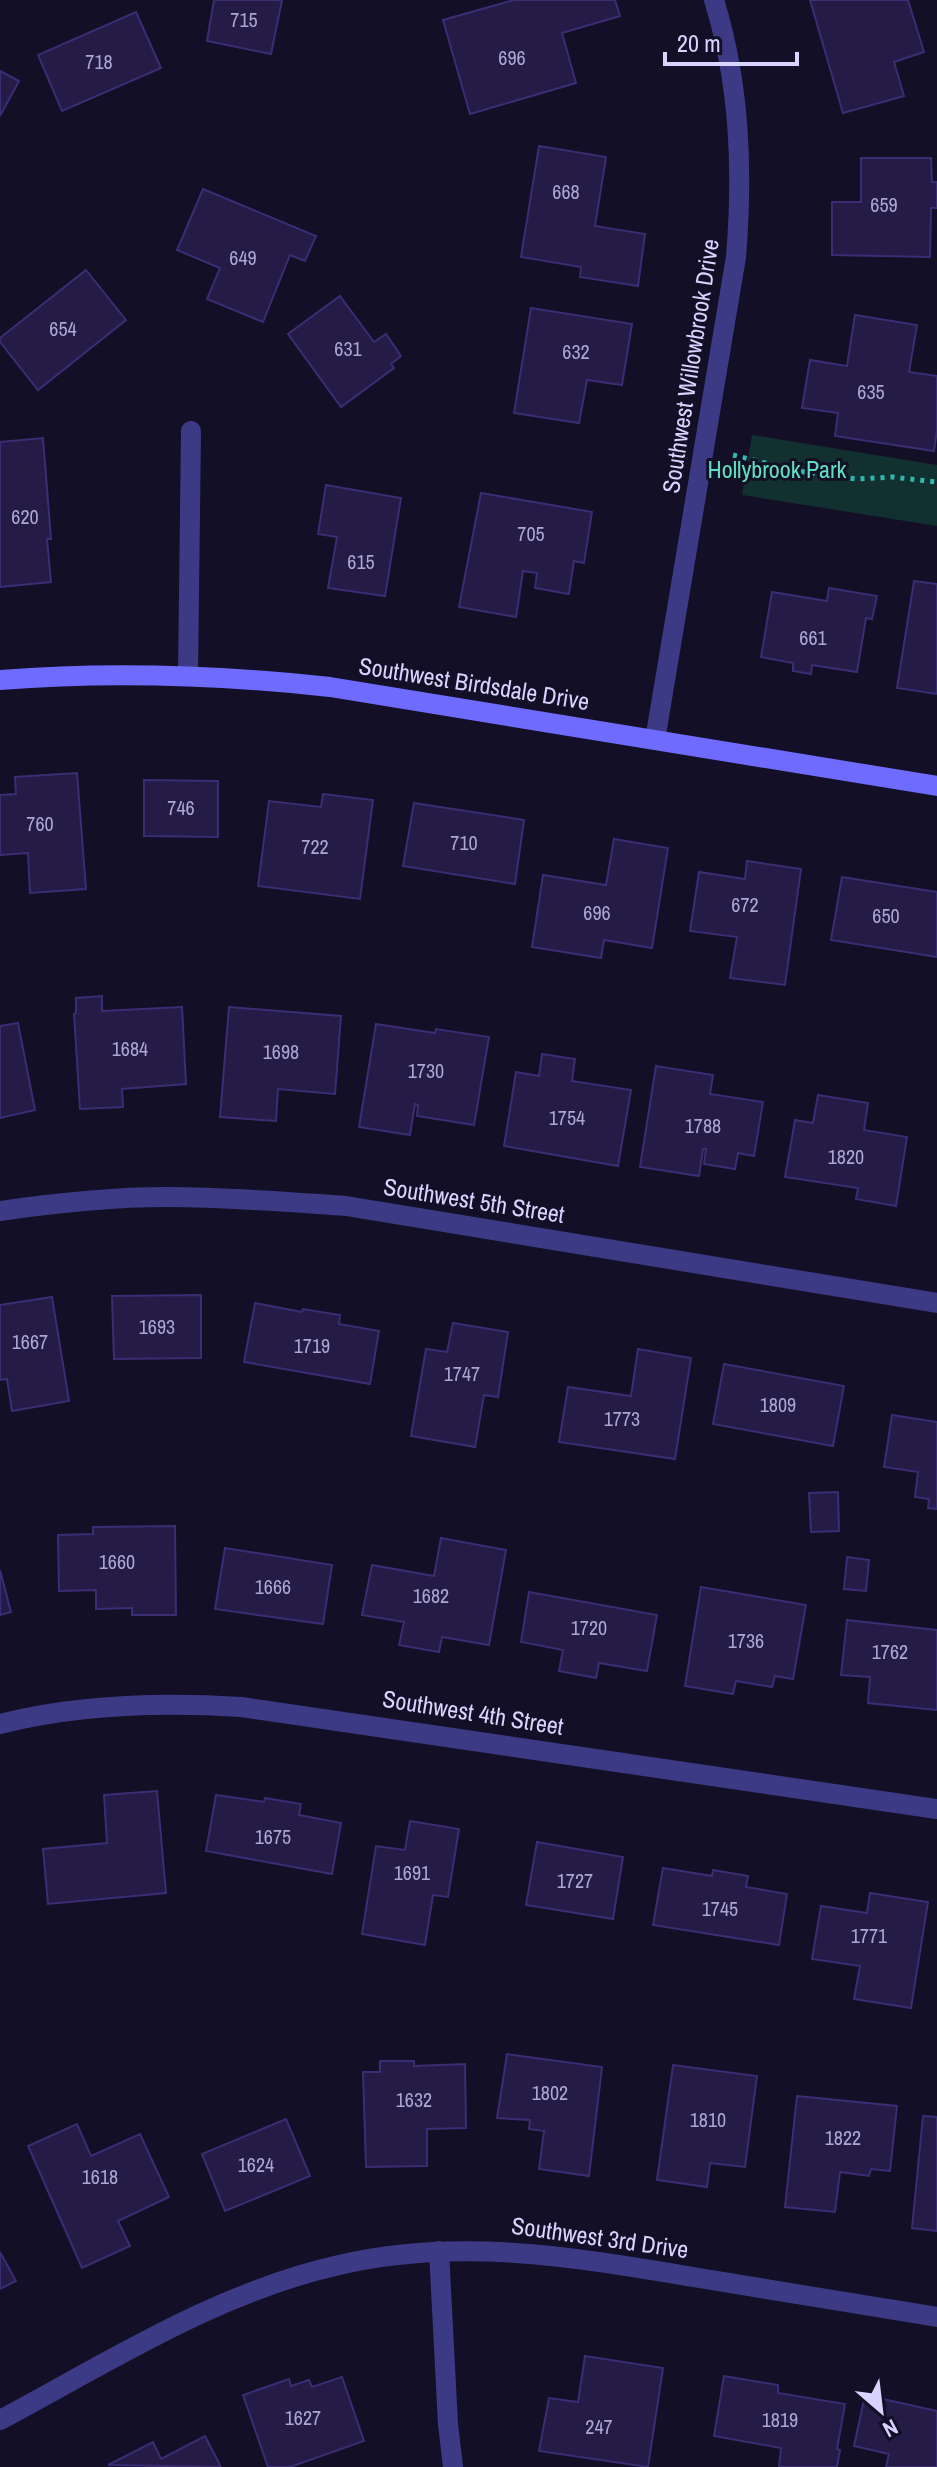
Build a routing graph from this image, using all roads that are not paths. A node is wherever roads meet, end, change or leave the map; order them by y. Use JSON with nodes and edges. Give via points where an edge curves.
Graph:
{"nodes":[{"id":1,"x":714,"y":0,"type":"edge"},
{"id":2,"x":191,"y":431,"type":"dead end"},
{"id":3,"x":188,"y":675,"type":"junction"},
{"id":4,"x":0,"y":680,"type":"edge"},
{"id":5,"x":655,"y":740,"type":"junction"},
{"id":6,"x":937,"y":786,"type":"edge"},
{"id":7,"x":0,"y":1211,"type":"edge"},
{"id":8,"x":937,"y":1303,"type":"edge"},
{"id":9,"x":0,"y":1724,"type":"edge"},
{"id":10,"x":937,"y":1809,"type":"edge"},
{"id":11,"x":439,"y":2251,"type":"junction"},
{"id":12,"x":937,"y":2317,"type":"edge"},
{"id":13,"x":0,"y":2420,"type":"edge"},
{"id":14,"x":453,"y":2467,"type":"edge"}],
"edges":[{"from":1,"to":5,"type":"street","name":"Southwest Willowbrook Drive","via":[[731,70],[741,198],[736,257]]},
{"from":2,"to":3,"type":"street"},
{"from":3,"to":4,"type":"street","name":"Southwest Birdsdale Drive"},
{"from":3,"to":5,"type":"street","name":"Southwest Birdsdale Drive","via":[[330,687]]},
{"from":5,"to":6,"type":"street","name":"Southwest Birdsdale Drive"},
{"from":7,"to":8,"type":"street","name":"Southwest 5th Street","via":[[164,1197],[346,1206]]},
{"from":9,"to":10,"type":"street","name":"Southwest 4th Street","via":[[76,1709],[241,1707]]},
{"from":11,"to":12,"type":"street","name":"Southwest 3rd Drive","via":[[565,2256]]},
{"from":11,"to":13,"type":"street","name":"Southwest 3rd Drive","via":[[341,2264],[248,2294],[170,2329]]},
{"from":11,"to":14,"type":"street"}]}
